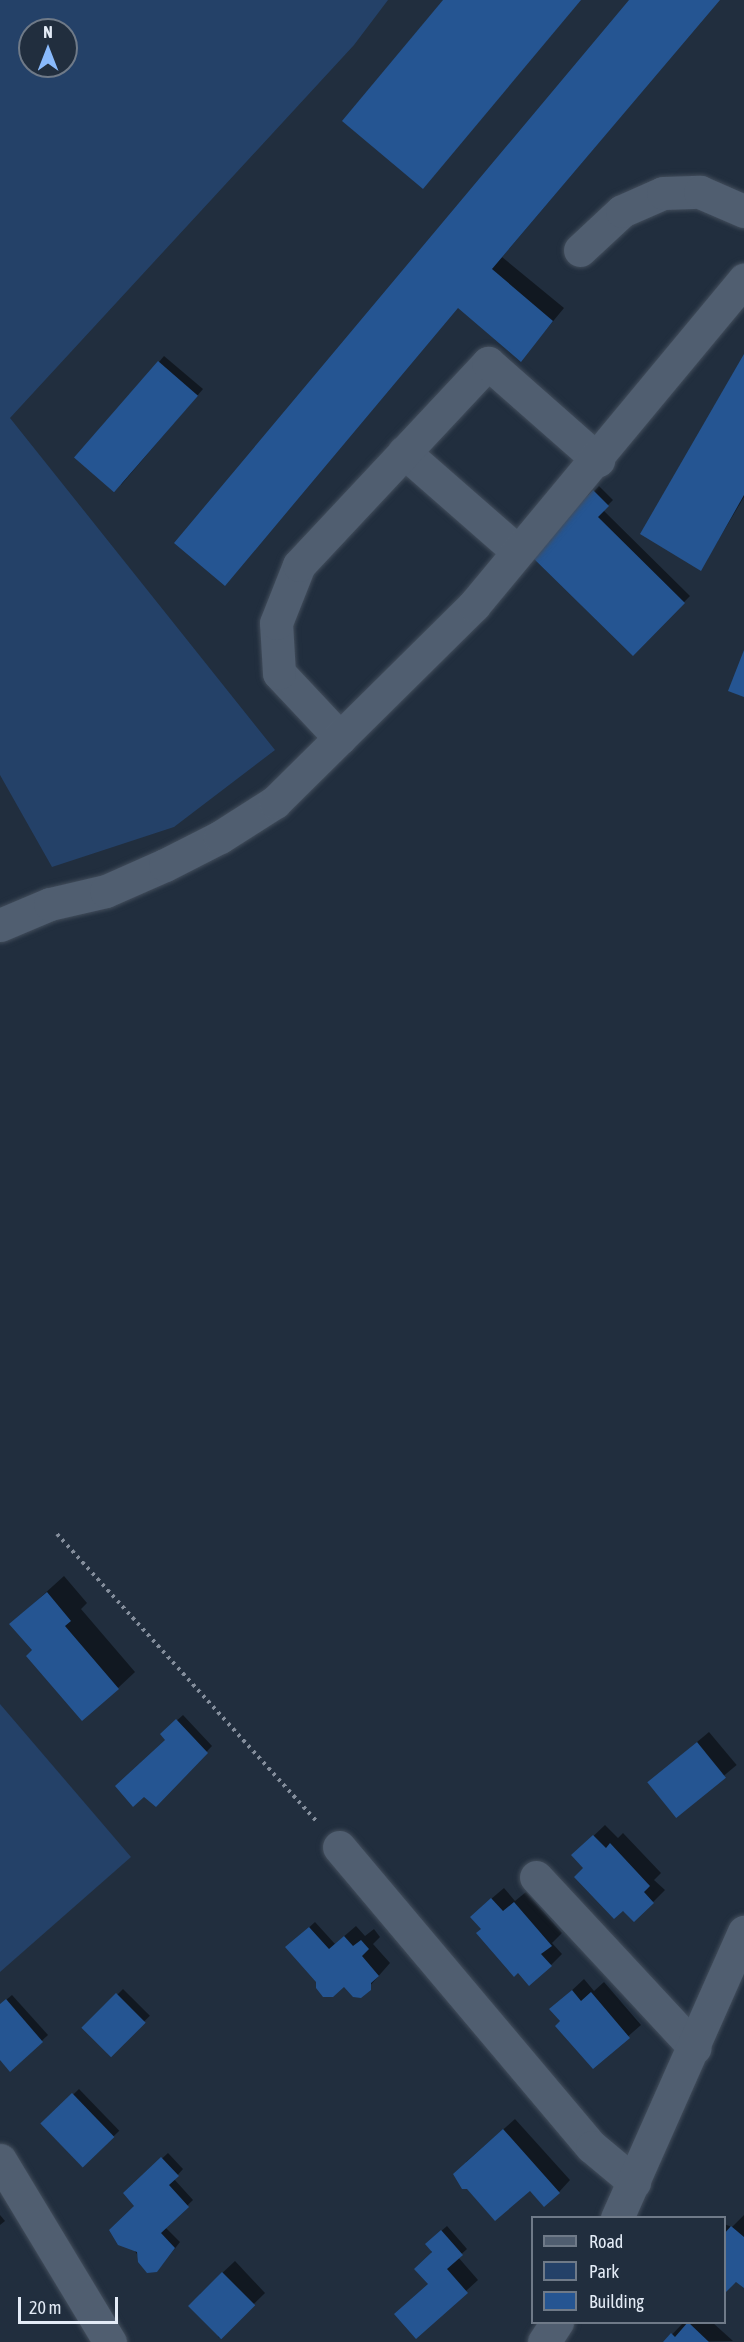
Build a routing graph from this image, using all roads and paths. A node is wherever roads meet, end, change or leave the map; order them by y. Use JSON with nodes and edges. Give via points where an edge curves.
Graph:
{"nodes":[{"id":1,"x":744,"y":211,"type":"edge"},
{"id":2,"x":580,"y":250,"type":"dead end"},
{"id":3,"x":744,"y":280,"type":"edge"},
{"id":4,"x":405,"y":452,"type":"junction"},
{"id":5,"x":598,"y":460,"type":"junction"},
{"id":6,"x":516,"y":550,"type":"junction"},
{"id":7,"x":340,"y":738,"type":"junction"},
{"id":8,"x":0,"y":925,"type":"edge"},
{"id":9,"x":57,"y":1534,"type":"dead end"},
{"id":10,"x":339,"y":1847,"type":"joint"},
{"id":11,"x":536,"y":1877,"type":"dead end"},
{"id":12,"x":744,"y":1932,"type":"edge"},
{"id":13,"x":695,"y":2048,"type":"junction"},
{"id":14,"x":0,"y":2160,"type":"edge"},
{"id":15,"x":633,"y":2181,"type":"junction"},
{"id":16,"x":617,"y":2216,"type":"edge"},
{"id":17,"x":556,"y":2324,"type":"edge"},
{"id":18,"x":110,"y":2342,"type":"edge"},
{"id":19,"x":544,"y":2342,"type":"edge"}],
"edges":[{"from":1,"to":2,"type":"street","via":[[700,192],[663,192],[622,212]]},
{"from":3,"to":5,"type":"street"},
{"from":4,"to":5,"type":"street","via":[[488,363]]},
{"from":4,"to":6,"type":"street"},
{"from":4,"to":7,"type":"street","via":[[299,565],[276,623],[279,673]]},
{"from":5,"to":6,"type":"street"},
{"from":6,"to":7,"type":"street","via":[[474,605]]},
{"from":7,"to":8,"type":"street","via":[[274,802],[220,837],[106,891],[50,904]]},
{"from":9,"to":10,"type":"path"},
{"from":10,"to":15,"type":"street","via":[[592,2147]]},
{"from":11,"to":13,"type":"street"},
{"from":12,"to":13,"type":"street"},
{"from":13,"to":15,"type":"street"},
{"from":14,"to":18,"type":"street"},
{"from":15,"to":16,"type":"street"},
{"from":17,"to":19,"type":"street"}]}
